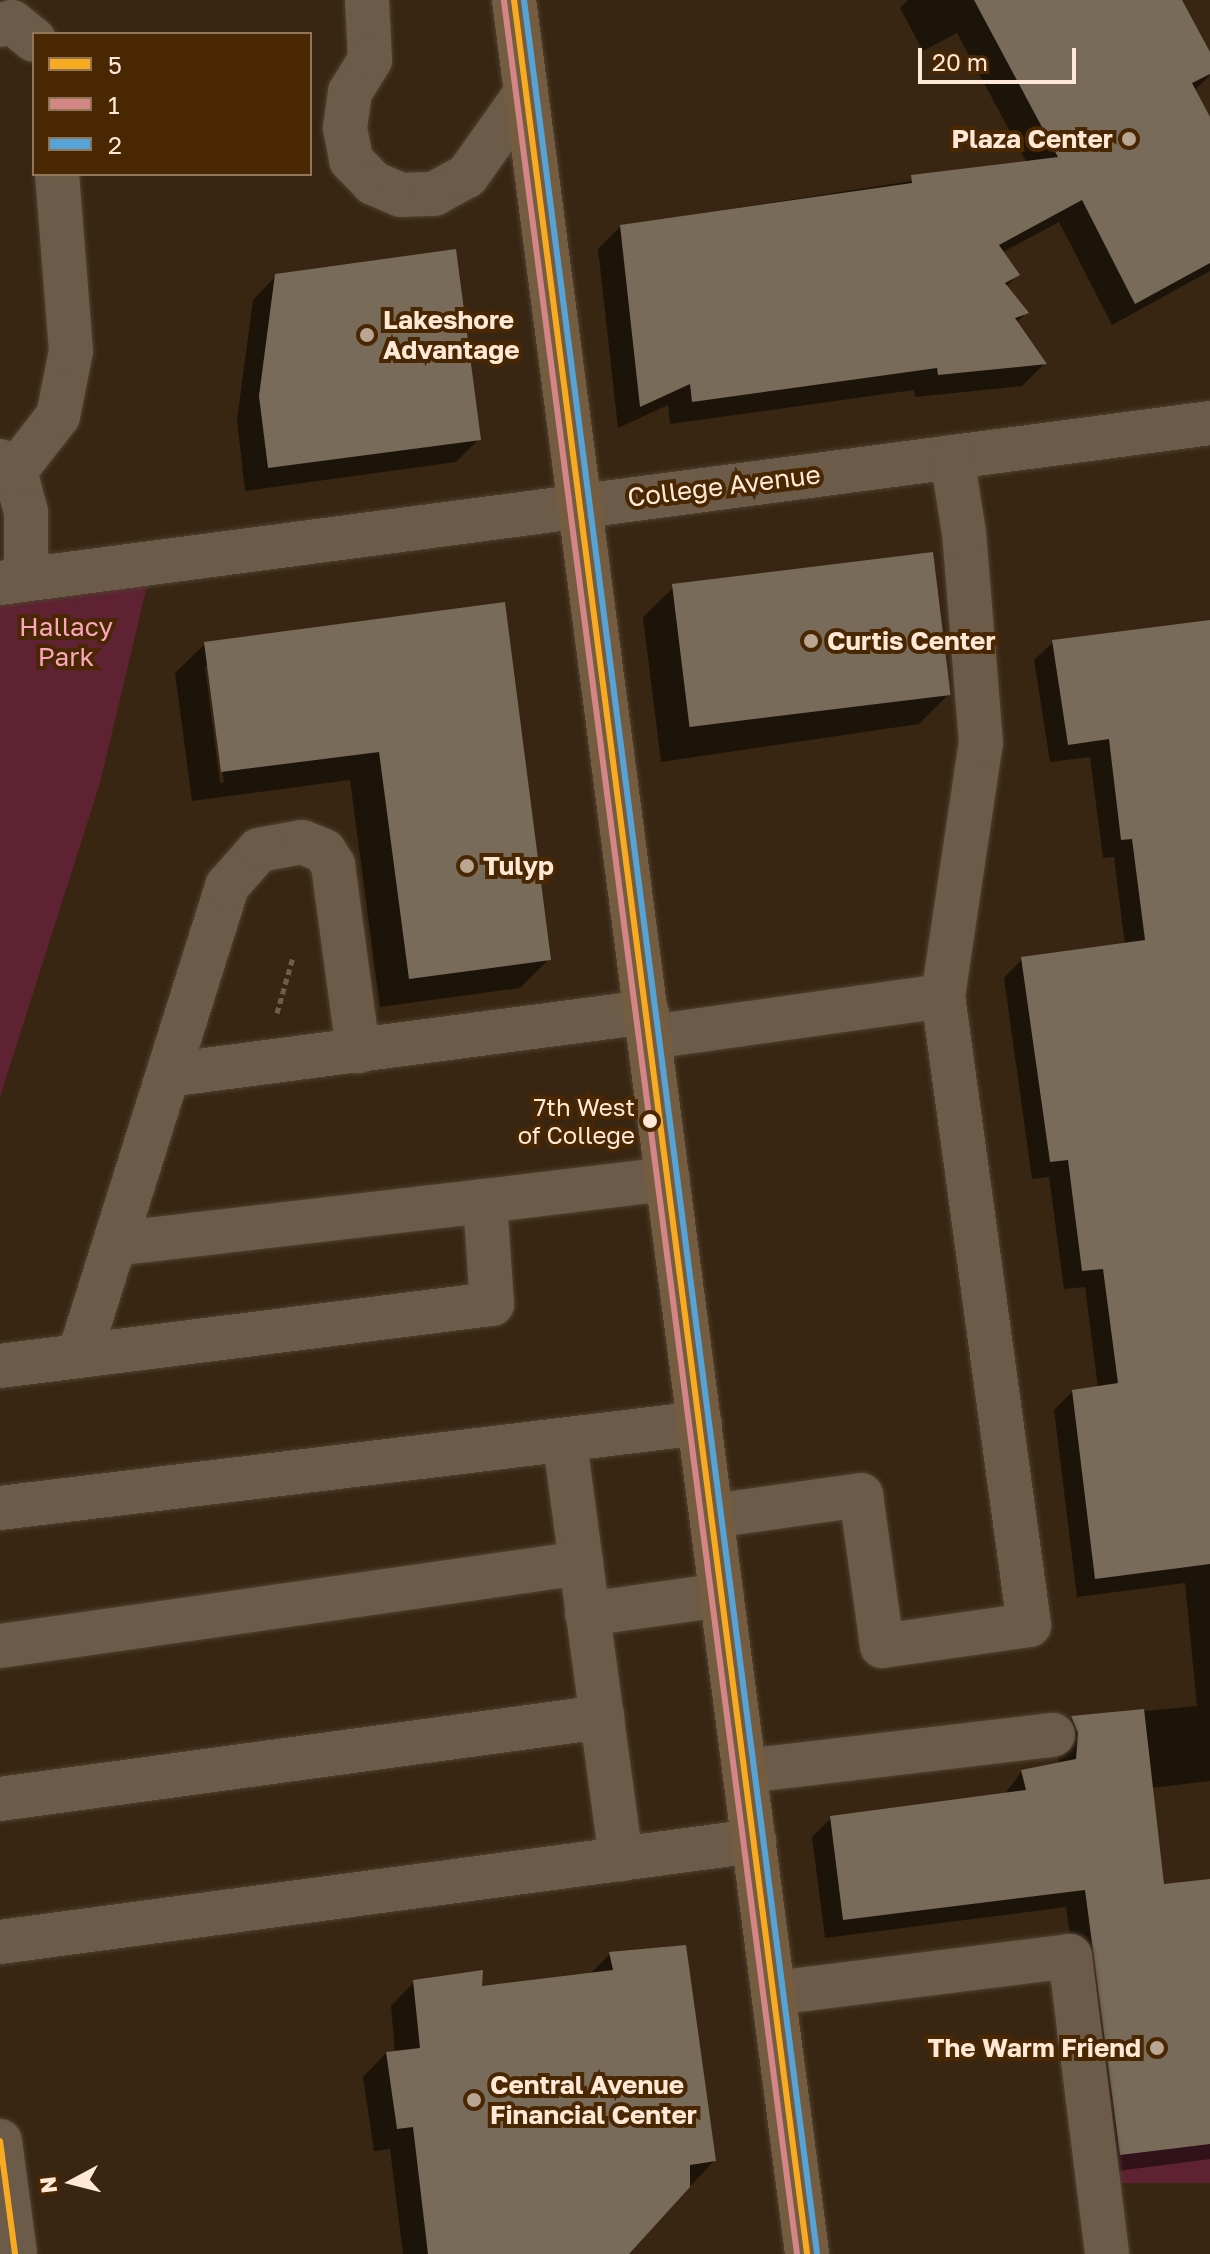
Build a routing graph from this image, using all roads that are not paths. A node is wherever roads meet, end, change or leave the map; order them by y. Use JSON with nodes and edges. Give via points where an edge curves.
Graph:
{"nodes":[{"id":1,"x":367,"y":0,"type":"edge"},
{"id":2,"x":514,"y":0,"type":"edge"},
{"id":3,"x":0,"y":25,"type":"edge"},
{"id":4,"x":32,"y":38,"type":"edge"},
{"id":5,"x":526,"y":93,"type":"junction"},
{"id":6,"x":57,"y":176,"type":"edge"},
{"id":7,"x":1210,"y":423,"type":"edge"},
{"id":8,"x":952,"y":457,"type":"junction"},
{"id":9,"x":7,"y":466,"type":"edge"},
{"id":10,"x":582,"y":505,"type":"junction"},
{"id":11,"x":13,"y":581,"type":"edge"},
{"id":12,"x":943,"y":996,"type":"junction"},
{"id":13,"x":649,"y":1024,"type":"junction"},
{"id":14,"x":358,"y":1051,"type":"junction"},
{"id":15,"x":168,"y":1075,"type":"junction"},
{"id":16,"x":668,"y":1179,"type":"junction"},
{"id":17,"x":485,"y":1201,"type":"junction"},
{"id":18,"x":114,"y":1244,"type":"junction"},
{"id":19,"x":79,"y":1356,"type":"junction"},
{"id":20,"x":0,"y":1366,"type":"edge"},
{"id":21,"x":700,"y":1423,"type":"junction"},
{"id":22,"x":565,"y":1443,"type":"junction"},
{"id":23,"x":0,"y":1508,"type":"edge"},
{"id":24,"x":712,"y":1516,"type":"junction"},
{"id":25,"x":581,"y":1563,"type":"junction"},
{"id":26,"x":722,"y":1595,"type":"junction"},
{"id":27,"x":587,"y":1614,"type":"junction"},
{"id":28,"x":0,"y":1646,"type":"edge"},
{"id":29,"x":602,"y":1717,"type":"junction"},
{"id":30,"x":1053,"y":1735,"type":"dead end"},
{"id":31,"x":745,"y":1771,"type":"junction"},
{"id":32,"x":0,"y":1799,"type":"edge"},
{"id":33,"x":754,"y":1841,"type":"junction"},
{"id":34,"x":621,"y":1859,"type":"junction"},
{"id":35,"x":0,"y":1942,"type":"edge"},
{"id":36,"x":774,"y":1993,"type":"junction"},
{"id":37,"x":0,"y":2141,"type":"edge"},
{"id":38,"x":15,"y":2254,"type":"edge"},
{"id":39,"x":807,"y":2254,"type":"edge"},
{"id":40,"x":1107,"y":2254,"type":"edge"}],
"edges":[{"from":1,"to":5,"type":"street","via":[[370,60],[350,92],[345,128],[351,160],[373,183],[401,195],[434,194],[467,176]]},
{"from":2,"to":5,"type":"main road"},
{"from":3,"to":4,"type":"street","via":[[12,22]]},
{"from":5,"to":10,"type":"main road"},
{"from":6,"to":9,"type":"street","via":[[71,351],[58,416]]},
{"from":7,"to":8,"type":"street","name":"College Avenue"},
{"from":8,"to":10,"type":"street","name":"College Avenue"},
{"from":8,"to":12,"type":"street","via":[[964,533],[981,743]]},
{"from":9,"to":11,"type":"street","via":[[26,512]]},
{"from":10,"to":11,"type":"street","name":"College Avenue"},
{"from":10,"to":13,"type":"main road"},
{"from":12,"to":13,"type":"street"},
{"from":12,"to":24,"type":"street","via":[[1029,1625],[882,1646],[861,1495]]},
{"from":13,"to":14,"type":"street"},
{"from":13,"to":16,"type":"main road"},
{"from":14,"to":15,"type":"street"},
{"from":14,"to":15,"type":"street","via":[[333,865],[324,851],[302,842],[281,842],[259,850],[227,886]]},
{"from":15,"to":18,"type":"street"},
{"from":16,"to":17,"type":"street"},
{"from":16,"to":21,"type":"main road"},
{"from":17,"to":18,"type":"street"},
{"from":17,"to":19,"type":"street","via":[[492,1304]]},
{"from":18,"to":19,"type":"street"},
{"from":19,"to":20,"type":"street"},
{"from":21,"to":22,"type":"street"},
{"from":21,"to":24,"type":"main road"},
{"from":22,"to":23,"type":"street"},
{"from":22,"to":25,"type":"street"},
{"from":24,"to":26,"type":"main road"},
{"from":25,"to":27,"type":"street"},
{"from":25,"to":28,"type":"street"},
{"from":26,"to":27,"type":"street"},
{"from":26,"to":31,"type":"main road"},
{"from":27,"to":29,"type":"street"},
{"from":29,"to":32,"type":"street"},
{"from":29,"to":34,"type":"street"},
{"from":30,"to":31,"type":"street"},
{"from":31,"to":33,"type":"main road"},
{"from":33,"to":34,"type":"street"},
{"from":33,"to":36,"type":"main road"},
{"from":34,"to":35,"type":"street"},
{"from":36,"to":39,"type":"main road"},
{"from":36,"to":40,"type":"street","via":[[1070,1956]]},
{"from":37,"to":38,"type":"street"}]}
